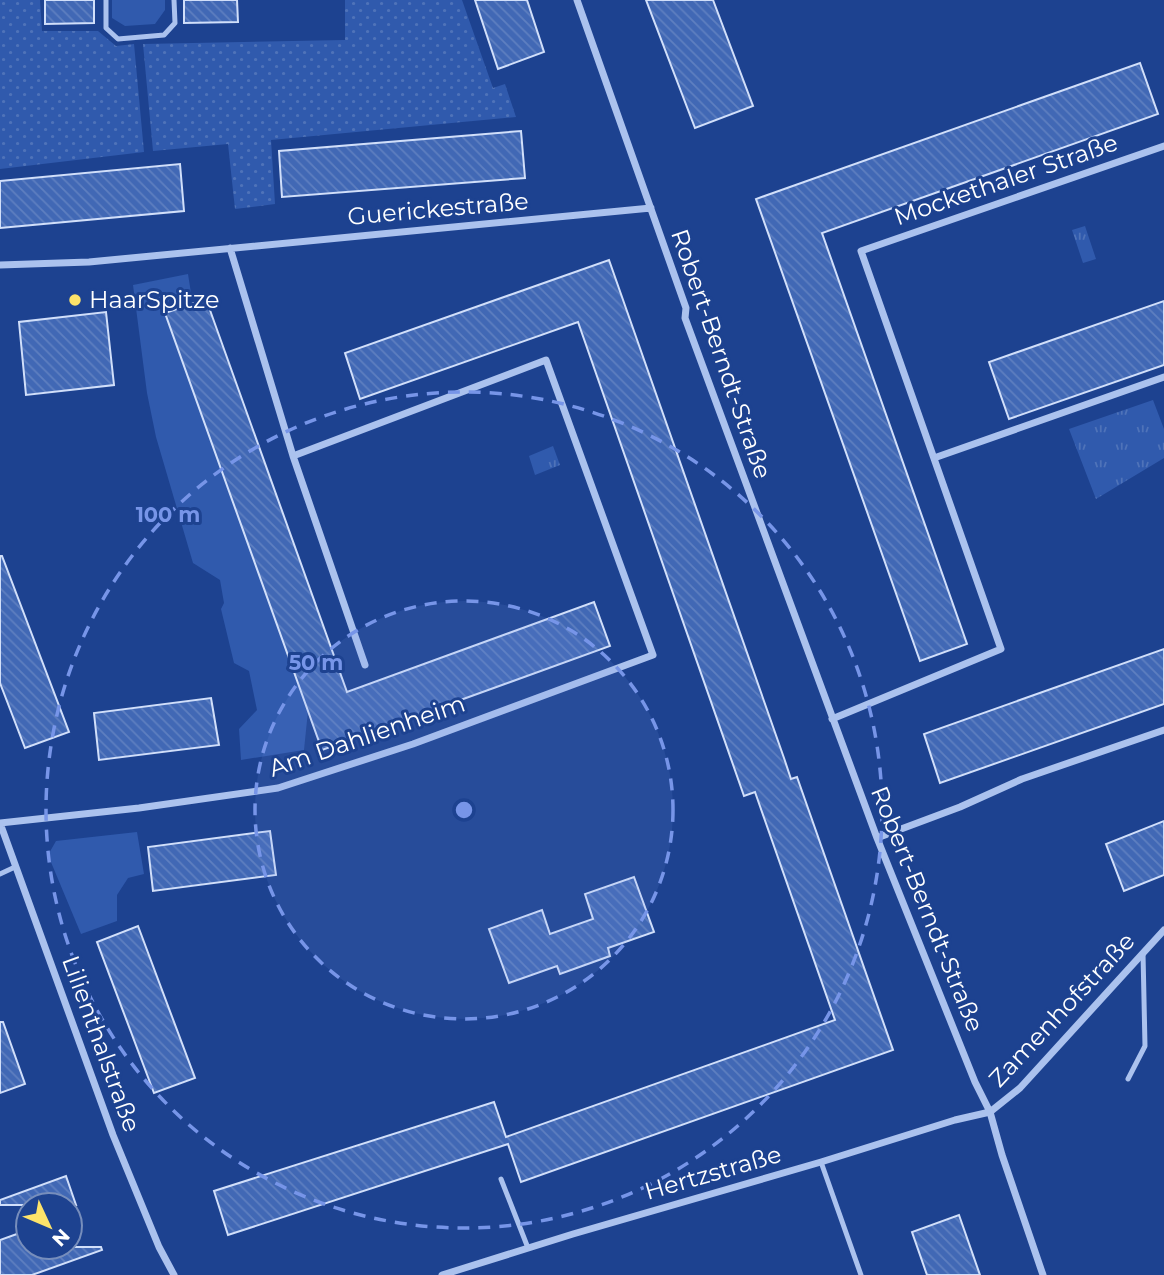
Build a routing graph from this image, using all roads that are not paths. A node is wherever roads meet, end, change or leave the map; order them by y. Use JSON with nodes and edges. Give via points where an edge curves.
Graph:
{"nodes":[{"id":1,"x":106,"y":0,"type":"edge"},
{"id":2,"x":174,"y":0,"type":"edge"},
{"id":3,"x":578,"y":0,"type":"edge"},
{"id":4,"x":1164,"y":146,"type":"edge"},
{"id":5,"x":650,"y":208,"type":"junction"},
{"id":6,"x":230,"y":248,"type":"junction"},
{"id":7,"x":0,"y":265,"type":"edge"},
{"id":8,"x":1164,"y":377,"type":"edge"},
{"id":9,"x":293,"y":456,"type":"junction"},
{"id":10,"x":934,"y":457,"type":"junction"},
{"id":11,"x":365,"y":666,"type":"dead end"},
{"id":12,"x":832,"y":719,"type":"junction"},
{"id":13,"x":1164,"y":730,"type":"edge"},
{"id":14,"x":0,"y":823,"type":"edge"},
{"id":15,"x":877,"y":838,"type":"junction"},
{"id":16,"x":15,"y":867,"type":"junction"},
{"id":17,"x":0,"y":874,"type":"edge"},
{"id":18,"x":1164,"y":930,"type":"edge"},
{"id":19,"x":1143,"y":953,"type":"junction"},
{"id":20,"x":1128,"y":1079,"type":"dead end"},
{"id":21,"x":990,"y":1112,"type":"junction"},
{"id":22,"x":821,"y":1162,"type":"junction"},
{"id":23,"x":501,"y":1179,"type":"dead end"},
{"id":24,"x":528,"y":1248,"type":"junction"},
{"id":25,"x":174,"y":1275,"type":"edge"},
{"id":26,"x":446,"y":1275,"type":"edge"},
{"id":27,"x":861,"y":1275,"type":"edge"},
{"id":28,"x":1043,"y":1275,"type":"edge"}],
"edges":[{"from":1,"to":2,"type":"lane","via":[[106,29],[118,39],[164,35],[175,23]]},
{"from":3,"to":5,"type":"street","name":"Robert-Berndt-Straße"},
{"from":4,"to":10,"type":"street","name":"Mockethaler Straße","via":[[861,251]]},
{"from":5,"to":6,"type":"street","name":"Guerickestraße"},
{"from":5,"to":12,"type":"street","name":"Robert-Berndt-Straße","via":[[686,308],[685,318]]},
{"from":6,"to":7,"type":"street","name":"Guerickestraße","via":[[89,262]]},
{"from":6,"to":9,"type":"street"},
{"from":8,"to":10,"type":"street"},
{"from":9,"to":11,"type":"street"},
{"from":9,"to":14,"type":"street","name":"Am Dahlienheim","via":[[546,360],[653,655],[278,789]]},
{"from":10,"to":12,"type":"street","via":[[1001,649]]},
{"from":12,"to":15,"type":"street","name":"Robert-Berndt-Straße"},
{"from":13,"to":15,"type":"street","via":[[1022,779]]},
{"from":14,"to":16,"type":"street","name":"Lilienthalstraße"},
{"from":15,"to":21,"type":"street","name":"Robert-Berndt-Straße"},
{"from":16,"to":17,"type":"lane"},
{"from":16,"to":25,"type":"street","name":"Lilienthalstraße","via":[[113,1135]]},
{"from":18,"to":19,"type":"street","name":"Zamenhofstraße"},
{"from":19,"to":20,"type":"lane","via":[[1145,1046]]},
{"from":19,"to":21,"type":"street","name":"Zamenhofstraße","via":[[1020,1088]]},
{"from":21,"to":22,"type":"street","name":"Hertzstraße"},
{"from":21,"to":28,"type":"street","name":"Zamenhofstraße"},
{"from":22,"to":24,"type":"street","name":"Hertzstraße"},
{"from":22,"to":27,"type":"lane"},
{"from":23,"to":24,"type":"lane"},
{"from":24,"to":26,"type":"street","name":"Hertzstraße"}]}
